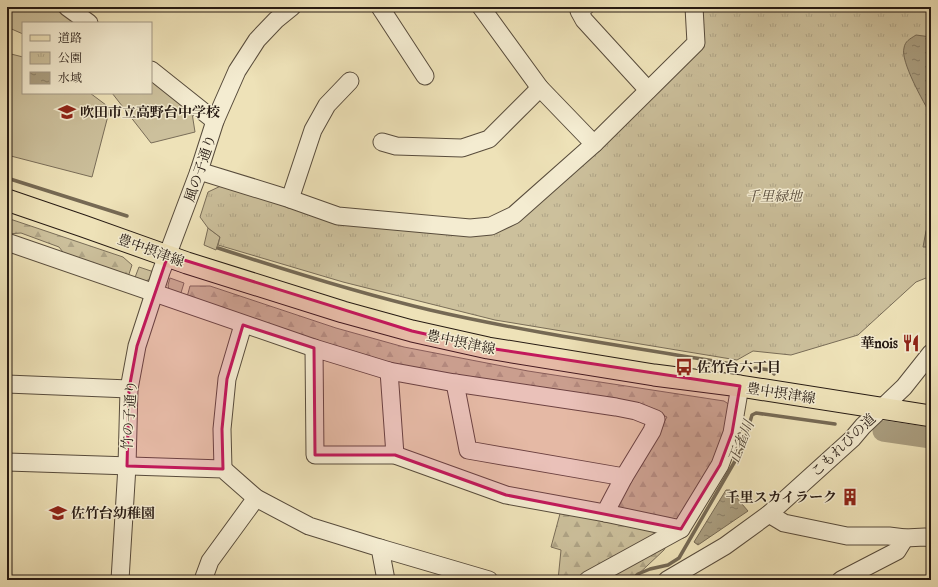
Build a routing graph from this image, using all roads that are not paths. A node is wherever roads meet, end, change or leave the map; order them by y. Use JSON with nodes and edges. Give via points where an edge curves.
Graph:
{"nodes":[{"id":1,"x":67,"y":7,"type":"edge"},
{"id":2,"x":292,"y":7,"type":"edge"},
{"id":3,"x":380,"y":7,"type":"edge"},
{"id":4,"x":481,"y":7,"type":"edge"},
{"id":5,"x":585,"y":7,"type":"edge"},
{"id":6,"x":694,"y":7,"type":"edge"},
{"id":7,"x":88,"y":22,"type":"edge"},
{"id":8,"x":152,"y":71,"type":"edge"},
{"id":9,"x":425,"y":76,"type":"dead end"},
{"id":10,"x":350,"y":81,"type":"dead end"},
{"id":11,"x":540,"y":88,"type":"junction"},
{"id":12,"x":648,"y":90,"type":"junction"},
{"id":13,"x":216,"y":121,"type":"junction"},
{"id":14,"x":382,"y":142,"type":"dead end"},
{"id":15,"x":594,"y":144,"type":"junction"},
{"id":16,"x":199,"y":171,"type":"junction"},
{"id":17,"x":290,"y":199,"type":"junction"},
{"id":18,"x":7,"y":200,"type":"edge"},
{"id":19,"x":7,"y":242,"type":"edge"},
{"id":20,"x":168,"y":255,"type":"junction"},
{"id":21,"x":154,"y":293,"type":"junction"},
{"id":22,"x":243,"y":325,"type":"junction"},
{"id":23,"x":314,"y":348,"type":"junction"},
{"id":24,"x":931,"y":353,"type":"edge"},
{"id":25,"x":389,"y":372,"type":"junction"},
{"id":26,"x":455,"y":383,"type":"junction"},
{"id":27,"x":7,"y":384,"type":"edge"},
{"id":28,"x":740,"y":386,"type":"junction"},
{"id":29,"x":129,"y":389,"type":"junction"},
{"id":30,"x":881,"y":409,"type":"junction"},
{"id":31,"x":931,"y":416,"type":"edge"},
{"id":32,"x":395,"y":455,"type":"junction"},
{"id":33,"x":7,"y":462,"type":"edge"},
{"id":34,"x":127,"y":466,"type":"junction"},
{"id":35,"x":223,"y":469,"type":"junction"},
{"id":36,"x":624,"y":477,"type":"junction"},
{"id":37,"x":256,"y":498,"type":"junction"},
{"id":38,"x":605,"y":513,"type":"junction"},
{"id":39,"x":769,"y":514,"type":"junction"},
{"id":40,"x":680,"y":529,"type":"junction"},
{"id":41,"x":905,"y":538,"type":"junction"},
{"id":42,"x":931,"y":538,"type":"edge"},
{"id":43,"x":380,"y":548,"type":"junction"},
{"id":44,"x":120,"y":580,"type":"edge"},
{"id":45,"x":203,"y":580,"type":"edge"},
{"id":46,"x":386,"y":580,"type":"edge"},
{"id":47,"x":488,"y":580,"type":"edge"},
{"id":48,"x":588,"y":580,"type":"edge"},
{"id":49,"x":667,"y":580,"type":"edge"},
{"id":50,"x":841,"y":580,"type":"edge"}],
"edges":[{"from":1,"to":7,"type":"street"},
{"from":2,"to":13,"type":"street","name":"風の子通り","via":[[257,40],[236,71]]},
{"from":3,"to":9,"type":"street"},
{"from":4,"to":11,"type":"street"},
{"from":5,"to":12,"type":"street","via":[[579,11],[584,20]]},
{"from":6,"to":12,"type":"street","via":[[696,43]]},
{"from":8,"to":13,"type":"street"},
{"from":10,"to":17,"type":"street","via":[[327,105],[313,130]]},
{"from":11,"to":14,"type":"street","via":[[489,139],[462,148],[396,146]]},
{"from":11,"to":15,"type":"street"},
{"from":12,"to":15,"type":"street"},
{"from":13,"to":16,"type":"street","name":"風の子通り"},
{"from":15,"to":17,"type":"street","via":[[514,215],[491,226],[470,228],[338,216]]},
{"from":16,"to":17,"type":"street"},
{"from":16,"to":20,"type":"street","name":"風の子通り"},
{"from":18,"to":20,"type":"main road","name":"豊中摂津線"},
{"from":19,"to":21,"type":"street"},
{"from":20,"to":21,"type":"street","name":"竹の子通り"},
{"from":20,"to":28,"type":"main road","name":"豊中摂津線","via":[[328,307],[412,331],[488,348]]},
{"from":21,"to":22,"type":"street"},
{"from":21,"to":29,"type":"street","name":"竹の子通り","via":[[138,346]]},
{"from":22,"to":23,"type":"street"},
{"from":22,"to":35,"type":"street","via":[[227,379],[222,429]]},
{"from":23,"to":25,"type":"street"},
{"from":23,"to":32,"type":"street","via":[[315,455]]},
{"from":24,"to":30,"type":"street","name":"こもれびの道","via":[[904,388]]},
{"from":25,"to":26,"type":"street"},
{"from":25,"to":32,"type":"street"},
{"from":26,"to":36,"type":"street","via":[[468,450]]},
{"from":26,"to":36,"type":"street","via":[[616,407],[656,419],[652,431]]},
{"from":27,"to":29,"type":"street"},
{"from":28,"to":30,"type":"main road","name":"豊中摂津線"},
{"from":28,"to":40,"type":"street","via":[[732,433],[720,464]]},
{"from":29,"to":34,"type":"street","name":"竹の子通り"},
{"from":30,"to":31,"type":"main road","name":"豊中摂津線"},
{"from":30,"to":39,"type":"street","name":"こもれびの道","via":[[852,439]]},
{"from":32,"to":38,"type":"street","via":[[506,495]]},
{"from":33,"to":34,"type":"street"},
{"from":34,"to":35,"type":"street"},
{"from":34,"to":44,"type":"street","name":"竹の子通り"},
{"from":35,"to":37,"type":"street"},
{"from":36,"to":38,"type":"street"},
{"from":37,"to":43,"type":"street","via":[[309,526]]},
{"from":37,"to":45,"type":"street","via":[[210,561]]},
{"from":38,"to":40,"type":"street"},
{"from":39,"to":41,"type":"street","via":[[784,523],[847,536]]},
{"from":39,"to":49,"type":"street","name":"こもれびの道","via":[[725,546]]},
{"from":40,"to":48,"type":"street"},
{"from":41,"to":42,"type":"street"},
{"from":41,"to":50,"type":"street","via":[[897,551]]},
{"from":43,"to":46,"type":"street"},
{"from":43,"to":47,"type":"street"}]}
